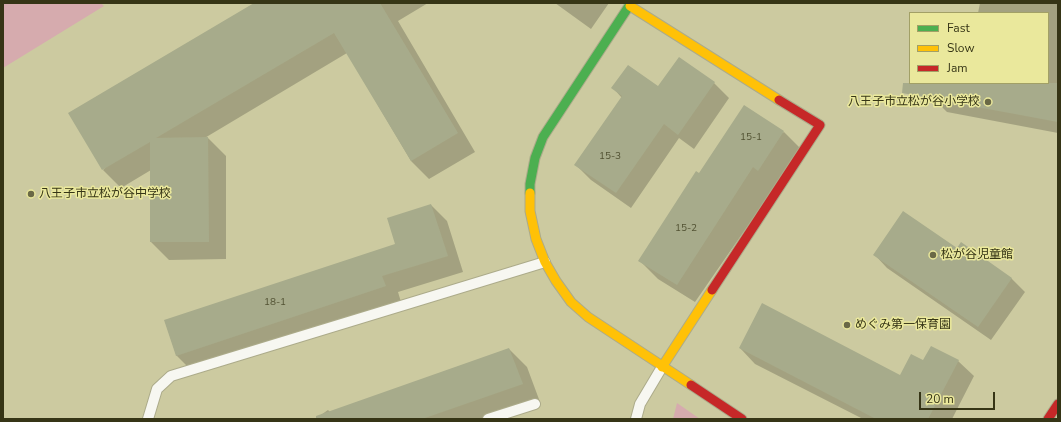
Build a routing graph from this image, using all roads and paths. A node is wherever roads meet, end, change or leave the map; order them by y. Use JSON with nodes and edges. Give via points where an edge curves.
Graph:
{"nodes":[{"id":1,"x":630,"y":4,"type":"edge"},
{"id":2,"x":545,"y":262,"type":"junction"},
{"id":3,"x":662,"y":367,"type":"junction"},
{"id":4,"x":535,"y":404,"type":"dead end"},
{"id":5,"x":1058,"y":404,"type":"edge"},
{"id":6,"x":148,"y":419,"type":"edge"},
{"id":7,"x":488,"y":419,"type":"edge"},
{"id":8,"x":636,"y":419,"type":"edge"},
{"id":9,"x":742,"y":419,"type":"edge"},
{"id":10,"x":1048,"y":419,"type":"edge"}],
"edges":[{"from":1,"to":2,"type":"street","via":[[554,119],[535,158],[530,184],[530,211],[536,239]]},
{"from":1,"to":3,"type":"street","via":[[820,125]]},
{"from":2,"to":3,"type":"street","via":[[571,302],[588,317]]},
{"from":2,"to":6,"type":"lane","via":[[171,376],[157,389]]},
{"from":3,"to":8,"type":"lane","via":[[640,404]]},
{"from":3,"to":9,"type":"street"},
{"from":4,"to":7,"type":"lane"},
{"from":5,"to":10,"type":"street"}]}
